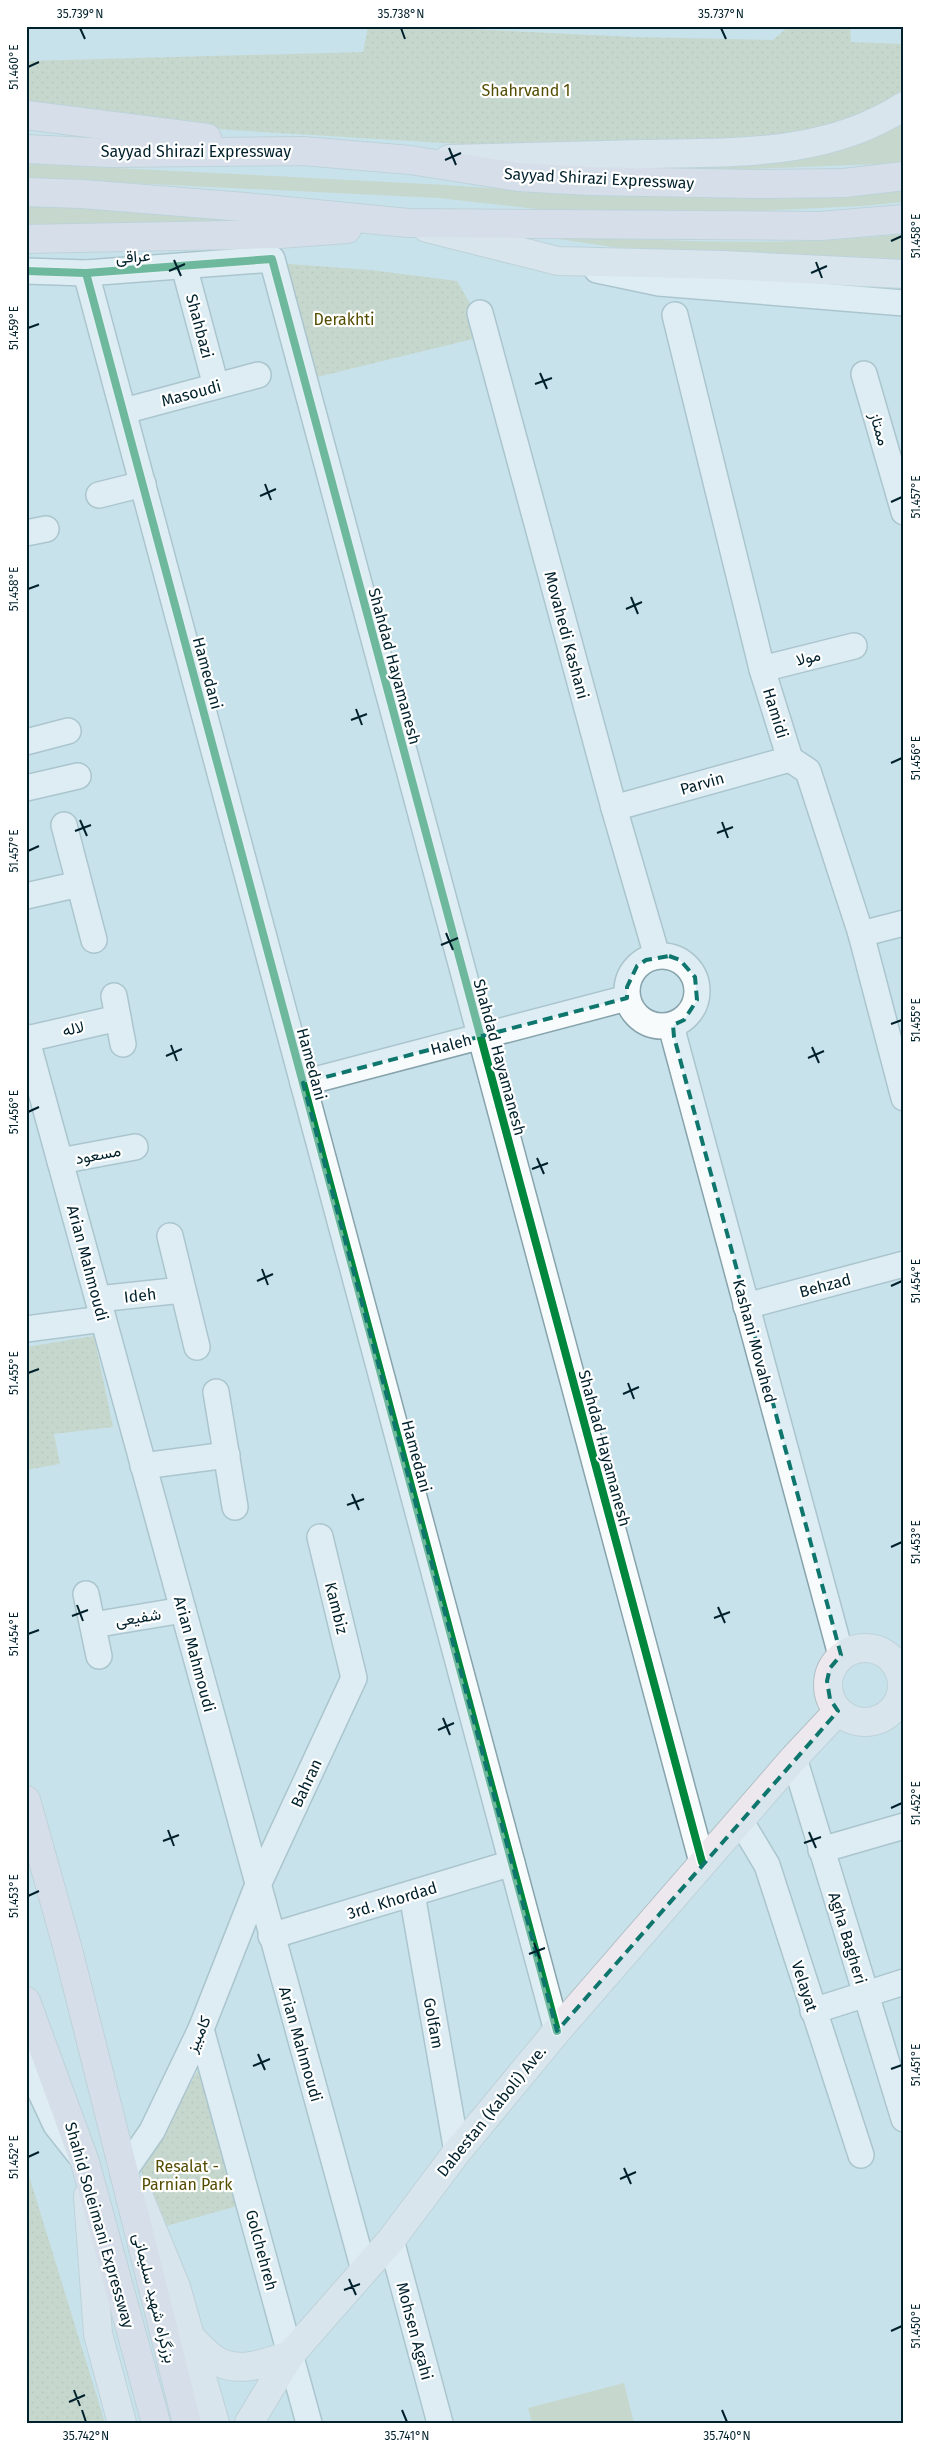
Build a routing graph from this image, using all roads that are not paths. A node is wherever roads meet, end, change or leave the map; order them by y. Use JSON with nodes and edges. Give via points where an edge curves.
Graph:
{"nodes":[{"id":1,"x":904,"y":106,"type":"edge"},
{"id":2,"x":26,"y":115,"type":"edge"},
{"id":3,"x":26,"y":149,"type":"edge"},
{"id":4,"x":303,"y":151,"type":"junction"},
{"id":5,"x":410,"y":160,"type":"junction"},
{"id":6,"x":904,"y":176,"type":"edge"},
{"id":7,"x":26,"y":192,"type":"edge"},
{"id":8,"x":904,"y":219,"type":"edge"},
{"id":9,"x":408,"y":224,"type":"junction"},
{"id":10,"x":26,"y":239,"type":"edge"},
{"id":11,"x":272,"y":259,"type":"joint"},
{"id":12,"x":558,"y":261,"type":"junction"},
{"id":13,"x":184,"y":266,"type":"junction"},
{"id":14,"x":26,"y":271,"type":"edge"},
{"id":15,"x":86,"y":273,"type":"junction"},
{"id":16,"x":904,"y":274,"type":"edge"},
{"id":17,"x":904,"y":303,"type":"edge"},
{"id":18,"x":480,"y":313,"type":"dead end"},
{"id":19,"x":675,"y":315,"type":"dead end"},
{"id":20,"x":864,"y":374,"type":"dead end"},
{"id":21,"x":258,"y":375,"type":"dead end"},
{"id":22,"x":216,"y":386,"type":"junction"},
{"id":23,"x":124,"y":411,"type":"junction"},
{"id":24,"x":143,"y":484,"type":"junction"},
{"id":25,"x":99,"y":495,"type":"dead end"},
{"id":26,"x":904,"y":512,"type":"edge"},
{"id":27,"x":854,"y":646,"type":"dead end"},
{"id":28,"x":762,"y":668,"type":"junction"},
{"id":29,"x":68,"y":731,"type":"dead end"},
{"id":30,"x":26,"y":742,"type":"edge"},
{"id":31,"x":790,"y":759,"type":"junction"},
{"id":32,"x":78,"y":776,"type":"dead end"},
{"id":33,"x":26,"y":788,"type":"edge"},
{"id":34,"x":614,"y":808,"type":"junction"},
{"id":35,"x":64,"y":825,"type":"dead end"},
{"id":36,"x":79,"y":884,"type":"junction"},
{"id":37,"x":26,"y":896,"type":"edge"},
{"id":38,"x":904,"y":923,"type":"edge"},
{"id":39,"x":861,"y":934,"type":"junction"},
{"id":40,"x":94,"y":940,"type":"dead end"},
{"id":41,"x":657,"y":956,"type":"junction"},
{"id":42,"x":627,"y":998,"type":"junction"},
{"id":43,"x":674,"y":1026,"type":"junction"},
{"id":44,"x":481,"y":1036,"type":"junction"},
{"id":45,"x":27,"y":1038,"type":"edge"},
{"id":46,"x":123,"y":1044,"type":"dead end"},
{"id":47,"x":303,"y":1083,"type":"junction"},
{"id":48,"x":904,"y":1098,"type":"edge"},
{"id":49,"x":135,"y":1146,"type":"dead end"},
{"id":50,"x":60,"y":1161,"type":"junction"},
{"id":51,"x":170,"y":1236,"type":"dead end"},
{"id":52,"x":904,"y":1264,"type":"edge"},
{"id":53,"x":182,"y":1290,"type":"junction"},
{"id":54,"x":746,"y":1306,"type":"junction"},
{"id":55,"x":101,"y":1309,"type":"junction"},
{"id":56,"x":26,"y":1330,"type":"edge"},
{"id":57,"x":197,"y":1347,"type":"dead end"},
{"id":58,"x":216,"y":1392,"type":"dead end"},
{"id":59,"x":227,"y":1455,"type":"junction"},
{"id":60,"x":144,"y":1466,"type":"junction"},
{"id":61,"x":235,"y":1507,"type":"dead end"},
{"id":62,"x":320,"y":1537,"type":"dead end"},
{"id":63,"x":86,"y":1594,"type":"dead end"},
{"id":64,"x":183,"y":1610,"type":"junction"},
{"id":65,"x":93,"y":1625,"type":"junction"},
{"id":66,"x":841,"y":1655,"type":"junction"},
{"id":67,"x":99,"y":1656,"type":"dead end"},
{"id":68,"x":899,"y":1658,"type":"edge"},
{"id":69,"x":354,"y":1678,"type":"joint"},
{"id":70,"x":902,"y":1701,"type":"edge"},
{"id":71,"x":838,"y":1711,"type":"junction"},
{"id":72,"x":794,"y":1758,"type":"junction"},
{"id":73,"x":26,"y":1800,"type":"edge"},
{"id":74,"x":740,"y":1820,"type":"junction"},
{"id":75,"x":904,"y":1826,"type":"edge"},
{"id":76,"x":821,"y":1850,"type":"junction"},
{"id":77,"x":702,"y":1862,"type":"junction"},
{"id":78,"x":512,"y":1863,"type":"junction"},
{"id":79,"x":257,"y":1887,"type":"junction"},
{"id":80,"x":412,"y":1894,"type":"junction"},
{"id":81,"x":271,"y":1936,"type":"junction"},
{"id":82,"x":904,"y":1982,"type":"edge"},
{"id":83,"x":865,"y":1994,"type":"junction"},
{"id":84,"x":26,"y":2001,"type":"edge"},
{"id":85,"x":813,"y":2011,"type":"junction"},
{"id":86,"x":201,"y":2029,"type":"junction"},
{"id":87,"x":557,"y":2030,"type":"junction"},
{"id":88,"x":26,"y":2061,"type":"edge"},
{"id":89,"x":904,"y":2118,"type":"edge"},
{"id":90,"x":457,"y":2152,"type":"junction"},
{"id":91,"x":862,"y":2155,"type":"dead end"},
{"id":92,"x":85,"y":2162,"type":"junction"},
{"id":93,"x":123,"y":2173,"type":"junction"},
{"id":94,"x":391,"y":2240,"type":"junction"},
{"id":95,"x":364,"y":2270,"type":"junction"},
{"id":96,"x":191,"y":2338,"type":"junction"},
{"id":97,"x":290,"y":2354,"type":"junction"},
{"id":98,"x":122,"y":2423,"type":"edge"},
{"id":99,"x":156,"y":2423,"type":"edge"},
{"id":100,"x":187,"y":2423,"type":"edge"},
{"id":101,"x":215,"y":2423,"type":"edge"},
{"id":102,"x":249,"y":2423,"type":"edge"},
{"id":103,"x":309,"y":2423,"type":"edge"},
{"id":104,"x":440,"y":2423,"type":"edge"}],
"edges":[{"from":1,"to":5,"type":"main road","via":[[834,138],[768,151]]},
{"from":2,"to":4,"type":"highway"},
{"from":3,"to":4,"type":"highway","name":"Sayyad Shirazi Expressway","via":[[110,153]]},
{"from":4,"to":5,"type":"highway","name":"Sayyad Shirazi Expressway"},
{"from":5,"to":6,"type":"highway","name":"Sayyad Shirazi Expressway","via":[[519,177],[590,181],[844,183]]},
{"from":7,"to":9,"type":"highway","via":[[245,207]]},
{"from":8,"to":9,"type":"highway","via":[[820,226]]},
{"from":9,"to":10,"type":"highway","via":[[279,234]]},
{"from":9,"to":12,"type":"main road"},
{"from":11,"to":13,"type":"street","name":"عراقی"},
{"from":11,"to":44,"type":"street","name":"Shahdad Hayamanesh"},
{"from":12,"to":16,"type":"main road"},
{"from":12,"to":17,"type":"street","via":[[659,283]]},
{"from":13,"to":15,"type":"street","name":"عراقی"},
{"from":13,"to":22,"type":"street","name":"Shahbazi"},
{"from":14,"to":15,"type":"street","name":"عراقی"},
{"from":15,"to":23,"type":"street","name":"Hamedani"},
{"from":18,"to":34,"type":"street","name":"Movahedi Kashani"},
{"from":19,"to":28,"type":"street","name":"Hamidi"},
{"from":20,"to":26,"type":"street","name":"ممتاز"},
{"from":21,"to":22,"type":"street","name":"Masoudi"},
{"from":22,"to":23,"type":"street","name":"Masoudi"},
{"from":23,"to":24,"type":"street","name":"Hamedani"},
{"from":24,"to":25,"type":"street"},
{"from":24,"to":47,"type":"street","name":"Hamedani"},
{"from":27,"to":28,"type":"street","name":"مولا"},
{"from":28,"to":31,"type":"street","name":"Hamidi"},
{"from":29,"to":30,"type":"street"},
{"from":31,"to":34,"type":"street","name":"Parvin"},
{"from":31,"to":39,"type":"street","name":"Hamidi","via":[[808,771]]},
{"from":32,"to":33,"type":"street"},
{"from":34,"to":41,"type":"street","name":"Movahedi Kashani"},
{"from":35,"to":36,"type":"street"},
{"from":36,"to":37,"type":"street"},
{"from":36,"to":40,"type":"street"},
{"from":38,"to":39,"type":"street"},
{"from":39,"to":48,"type":"street","name":"Hamidi"},
{"from":41,"to":42,"type":"street","via":[[637,966],[630,976]]},
{"from":41,"to":43,"type":"street","via":[[680,960],[689,968],[698,988],[692,1011]]},
{"from":42,"to":43,"type":"street","via":[[636,1014],[650,1025]]},
{"from":42,"to":44,"type":"street","name":"Haleh"},
{"from":43,"to":54,"type":"street","name":"Kashani Movahed","via":[[674,1038]]},
{"from":44,"to":47,"type":"street","name":"Haleh"},
{"from":44,"to":77,"type":"street","name":"Shahdad Hayamanesh"},
{"from":45,"to":46,"type":"street","name":"لاله","via":[[116,1007]]},
{"from":45,"to":50,"type":"street","name":"Arian Mahmoudi"},
{"from":47,"to":78,"type":"street","name":"Hamedani"},
{"from":49,"to":50,"type":"street","name":"مسعود"},
{"from":50,"to":55,"type":"street","name":"Arian Mahmoudi"},
{"from":51,"to":53,"type":"street"},
{"from":52,"to":54,"type":"street","name":"Behzad"},
{"from":53,"to":55,"type":"street","name":"Ideh"},
{"from":53,"to":57,"type":"street"},
{"from":54,"to":66,"type":"street","name":"Kashani Movahed"},
{"from":55,"to":56,"type":"street","name":"Ideh"},
{"from":55,"to":60,"type":"street","name":"Arian Mahmoudi"},
{"from":58,"to":59,"type":"street"},
{"from":59,"to":60,"type":"street"},
{"from":59,"to":61,"type":"street"},
{"from":60,"to":64,"type":"street","name":"Arian Mahmoudi"},
{"from":62,"to":69,"type":"street","name":"Kambiz"},
{"from":63,"to":65,"type":"street"},
{"from":64,"to":65,"type":"street","name":"شفیعی"},
{"from":64,"to":79,"type":"street","name":"Arian Mahmoudi"},
{"from":65,"to":67,"type":"street"},
{"from":66,"to":68,"type":"main road","via":[[871,1648]]},
{"from":66,"to":71,"type":"main road","via":[[830,1668],[827,1681],[830,1699]]},
{"from":68,"to":70,"type":"main road"},
{"from":69,"to":79,"type":"street","name":"Bahran"},
{"from":70,"to":71,"type":"main road","via":[[888,1714],[869,1722],[855,1721]]},
{"from":71,"to":72,"type":"main road","name":"Dabestan (Kaboli) Ave."},
{"from":72,"to":74,"type":"main road","name":"Dabestan (Kaboli) Ave."},
{"from":72,"to":76,"type":"street","name":"Agha Bagheri"},
{"from":73,"to":93,"type":"highway","via":[[67,1946]]},
{"from":74,"to":77,"type":"main road","name":"Dabestan (Kaboli) Ave."},
{"from":74,"to":85,"type":"street","name":"Velayat","via":[[767,1865]]},
{"from":75,"to":76,"type":"street"},
{"from":76,"to":83,"type":"street","name":"Agha Bagheri"},
{"from":77,"to":87,"type":"main road","name":"Dabestan (Kaboli) Ave."},
{"from":78,"to":80,"type":"street","name":"3rd. Khordad"},
{"from":78,"to":87,"type":"street","name":"Hamedani"},
{"from":79,"to":81,"type":"street","name":"Arian Mahmoudi"},
{"from":79,"to":86,"type":"street","name":"کامبیز"},
{"from":80,"to":81,"type":"street","name":"3rd. Khordad"},
{"from":80,"to":90,"type":"street","name":"Golfam"},
{"from":81,"to":95,"type":"street","name":"Arian Mahmoudi"},
{"from":82,"to":83,"type":"street"},
{"from":83,"to":85,"type":"street"},
{"from":83,"to":89,"type":"street","name":"Agha Bagheri"},
{"from":84,"to":92,"type":"highway","name":"Shahid Soleimani Expressway"},
{"from":85,"to":91,"type":"street","name":"Velayat"},
{"from":86,"to":93,"type":"street","name":"کامبیز","via":[[152,2131]]},
{"from":86,"to":97,"type":"street","name":"Golchehreh"},
{"from":87,"to":90,"type":"main road","name":"Dabestan (Kaboli) Ave."},
{"from":88,"to":92,"type":"street","via":[[56,2125]]},
{"from":90,"to":94,"type":"main road","name":"Dabestan (Kaboli) Ave."},
{"from":92,"to":98,"type":"main road","via":[[98,2334]]},
{"from":92,"to":99,"type":"highway","name":"Shahid Soleimani Expressway"},
{"from":93,"to":96,"type":"main road","via":[[135,2189],[176,2287]]},
{"from":93,"to":100,"type":"highway","name":"بزرگراه شهید سلیمانی"},
{"from":94,"to":95,"type":"main road","name":"Dabestan (Kaboli) Ave."},
{"from":94,"to":104,"type":"street","name":"Mohsen Agahi"},
{"from":95,"to":97,"type":"main road","name":"Dabestan (Kaboli) Ave."},
{"from":96,"to":97,"type":"main road","via":[[223,2364],[262,2364]]},
{"from":96,"to":101,"type":"main road"},
{"from":97,"to":102,"type":"main road","name":"Dabestan (Kaboli) Ave."},
{"from":97,"to":103,"type":"street","name":"Golchehreh"}]}
